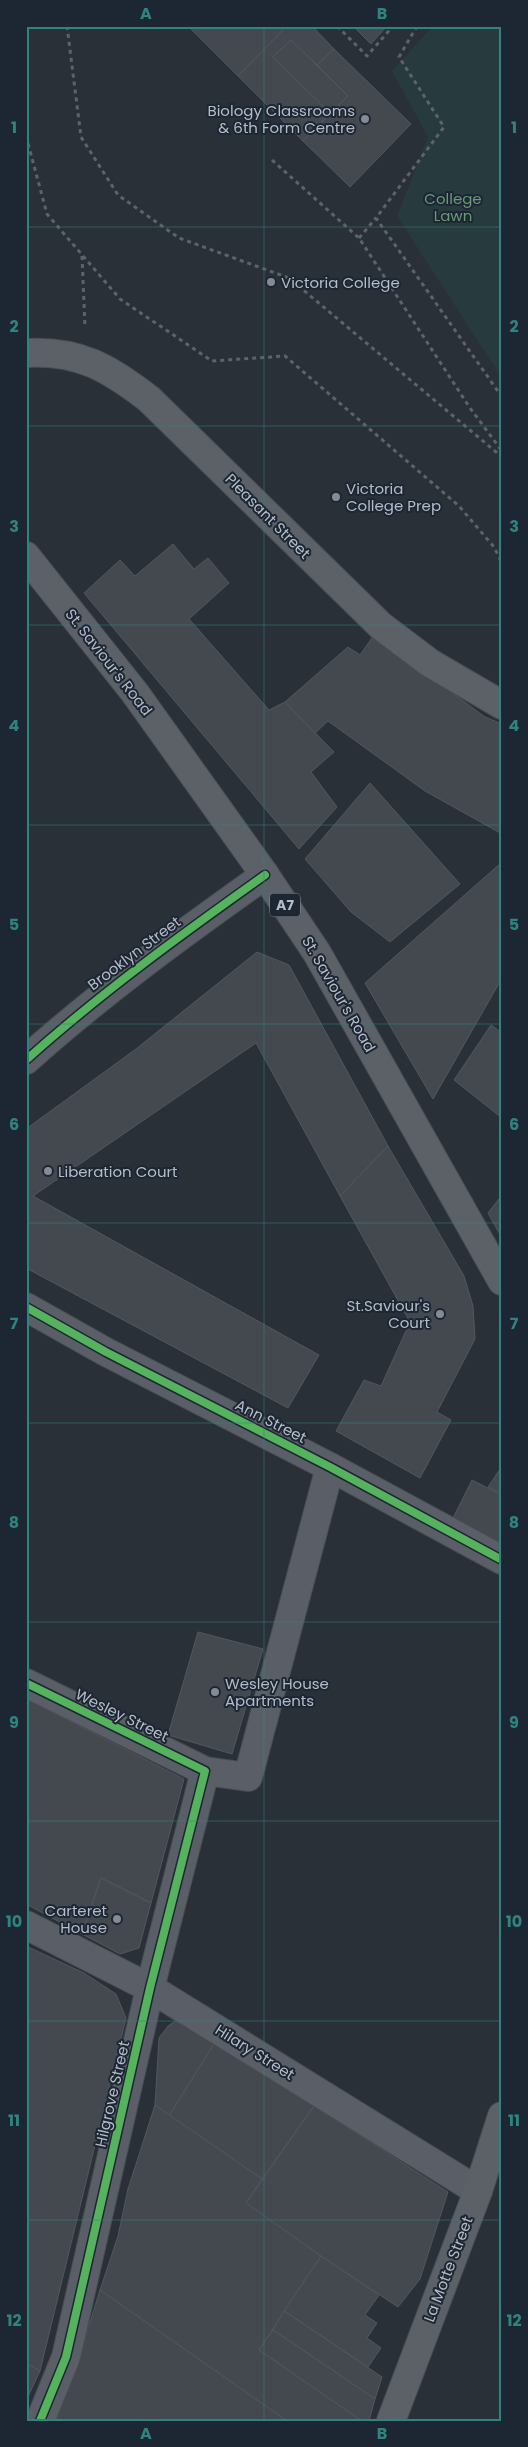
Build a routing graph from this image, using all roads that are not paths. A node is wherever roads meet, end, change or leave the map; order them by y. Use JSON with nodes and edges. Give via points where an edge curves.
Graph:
{"nodes":[{"id":1,"x":26,"y":353,"type":"edge"},
{"id":2,"x":26,"y":556,"type":"edge"},
{"id":3,"x":502,"y":704,"type":"edge"},
{"id":4,"x":265,"y":875,"type":"junction"},
{"id":5,"x":26,"y":1060,"type":"edge"},
{"id":6,"x":502,"y":1281,"type":"edge"},
{"id":7,"x":29,"y":1314,"type":"edge"},
{"id":8,"x":330,"y":1467,"type":"junction"},
{"id":9,"x":502,"y":1560,"type":"edge"},
{"id":10,"x":26,"y":1683,"type":"edge"},
{"id":11,"x":205,"y":1771,"type":"junction"},
{"id":12,"x":26,"y":1925,"type":"edge"},
{"id":13,"x":150,"y":1988,"type":"junction"},
{"id":14,"x":502,"y":2116,"type":"edge"},
{"id":15,"x":478,"y":2190,"type":"junction"},
{"id":16,"x":40,"y":2421,"type":"edge"},
{"id":17,"x":391,"y":2421,"type":"edge"}],
"edges":[{"from":1,"to":3,"type":"main road","name":"Pleasant Street","via":[[65,354],[119,375],[149,399],[380,626],[430,663]]},
{"from":2,"to":4,"type":"main road","name":"St. Saviour's Road","number":"A7","via":[[135,693]]},
{"from":4,"to":5,"type":"street","name":"Brooklyn Street","via":[[151,956]]},
{"from":4,"to":6,"type":"main road","name":"St. Saviour's Road","number":"A7","via":[[317,953]]},
{"from":7,"to":8,"type":"street","name":"Ann Street"},
{"from":8,"to":9,"type":"street","name":"Ann Street"},
{"from":8,"to":11,"type":"street","name":"Wesley Street","via":[[248,1777]]},
{"from":10,"to":11,"type":"street","name":"Wesley Street"},
{"from":11,"to":13,"type":"street","name":"Hilgrove Street","via":[[204,1802]]},
{"from":12,"to":13,"type":"street","name":"Hilary Street"},
{"from":13,"to":15,"type":"street","name":"Hilary Street"},
{"from":13,"to":16,"type":"street","name":"Hilgrove Street","via":[[66,2357]]},
{"from":14,"to":15,"type":"main road","name":"La Motte Street"},
{"from":15,"to":17,"type":"main road","name":"La Motte Street"}]}
